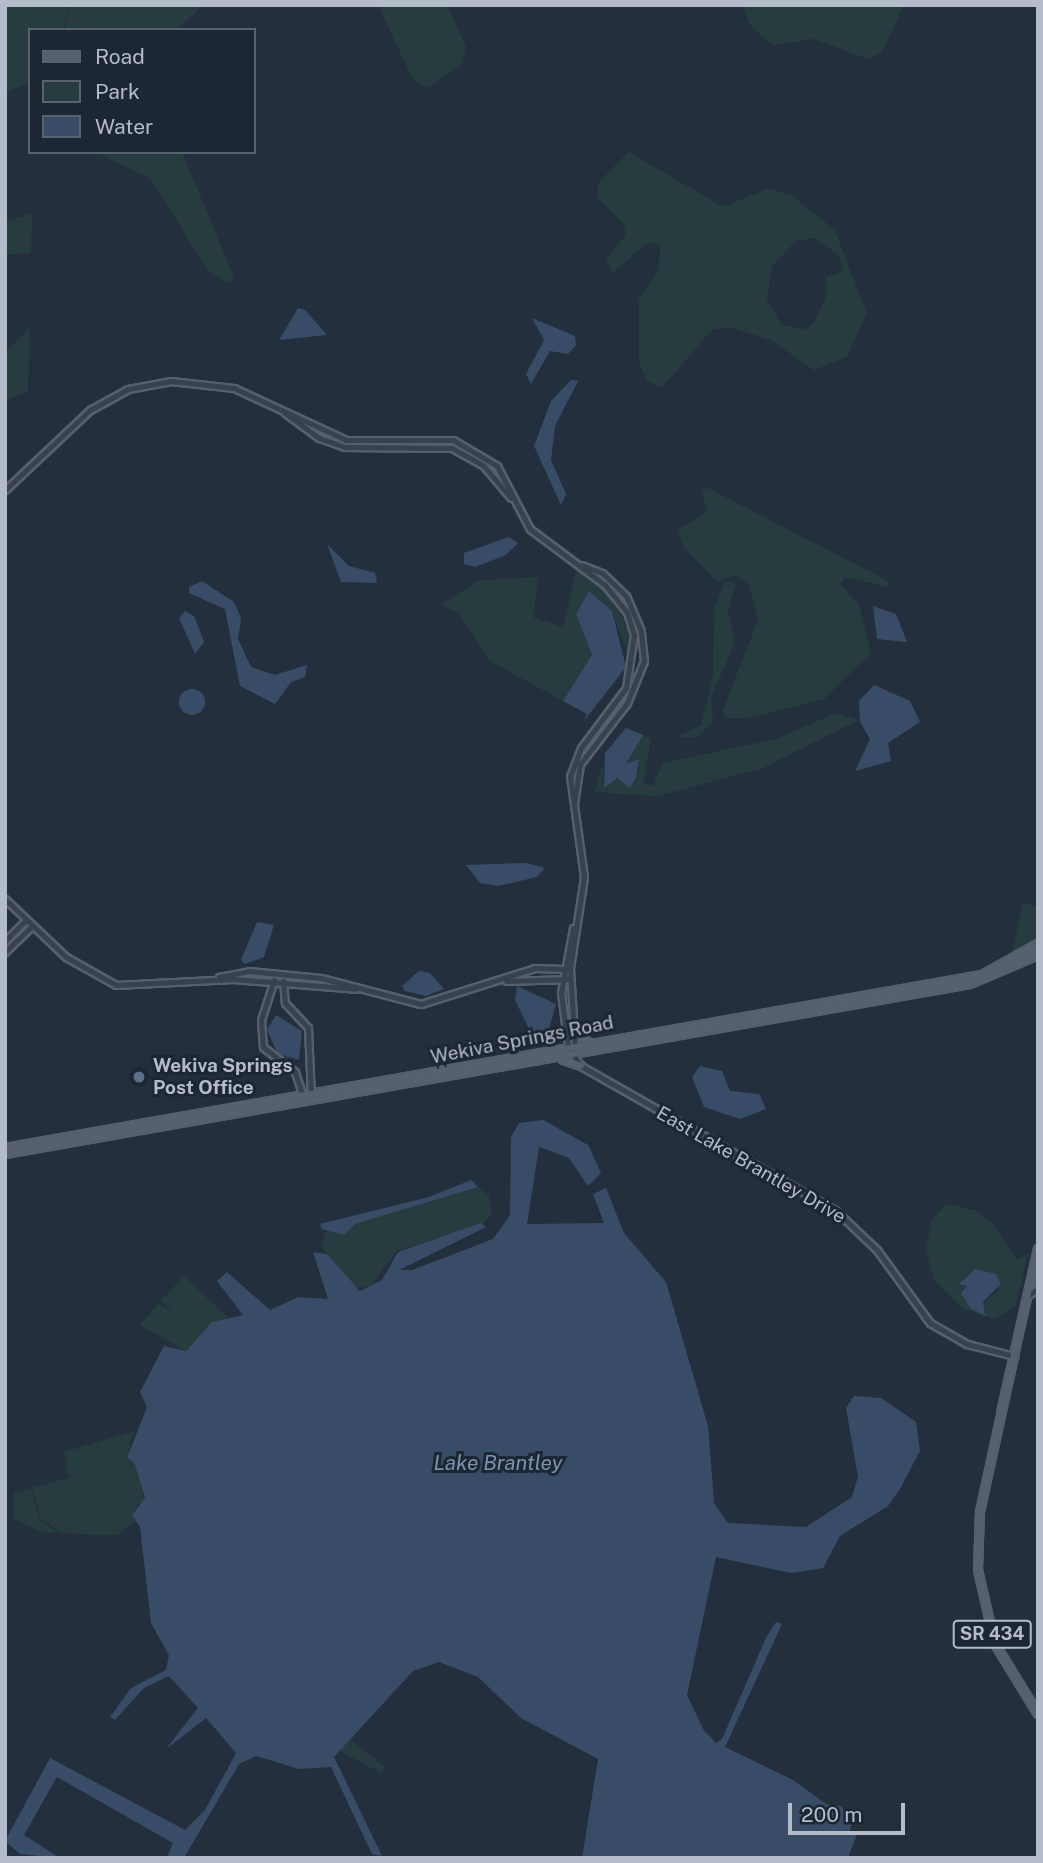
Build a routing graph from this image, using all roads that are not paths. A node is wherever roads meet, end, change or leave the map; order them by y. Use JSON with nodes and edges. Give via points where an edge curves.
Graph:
{"nodes":[{"id":1,"x":5,"y":490,"type":"edge"},
{"id":2,"x":568,"y":560,"type":"junction"},
{"id":3,"x":573,"y":807,"type":"junction"},
{"id":4,"x":5,"y":899,"type":"edge"},
{"id":5,"x":26,"y":920,"type":"junction"},
{"id":6,"x":32,"y":926,"type":"junction"},
{"id":7,"x":574,"y":927,"type":"junction"},
{"id":8,"x":5,"y":941,"type":"edge"},
{"id":9,"x":1037,"y":950,"type":"edge"},
{"id":10,"x":5,"y":952,"type":"edge"},
{"id":11,"x":561,"y":969,"type":"junction"},
{"id":12,"x":570,"y":970,"type":"junction"},
{"id":13,"x":275,"y":974,"type":"junction"},
{"id":14,"x":284,"y":975,"type":"junction"},
{"id":15,"x":561,"y":978,"type":"junction"},
{"id":16,"x":569,"y":979,"type":"junction"},
{"id":17,"x":208,"y":980,"type":"junction"},
{"id":18,"x":274,"y":982,"type":"junction"},
{"id":19,"x":496,"y":983,"type":"junction"},
{"id":20,"x":283,"y":984,"type":"junction"},
{"id":21,"x":356,"y":989,"type":"junction"},
{"id":22,"x":684,"y":1027,"type":"junction"},
{"id":23,"x":574,"y":1033,"type":"junction"},
{"id":24,"x":590,"y":1043,"type":"junction"},
{"id":25,"x":644,"y":1043,"type":"junction"},
{"id":26,"x":572,"y":1046,"type":"junction"},
{"id":27,"x":575,"y":1056,"type":"junction"},
{"id":28,"x":558,"y":1059,"type":"junction"},
{"id":29,"x":582,"y":1066,"type":"junction"},
{"id":30,"x":306,"y":1093,"type":"junction"},
{"id":31,"x":312,"y":1101,"type":"junction"},
{"id":32,"x":304,"y":1102,"type":"junction"},
{"id":33,"x":120,"y":1131,"type":"junction"},
{"id":34,"x":69,"y":1140,"type":"junction"},
{"id":35,"x":5,"y":1142,"type":"edge"},
{"id":36,"x":9,"y":1147,"type":"edge"},
{"id":37,"x":5,"y":1154,"type":"edge"},
{"id":38,"x":1038,"y":1249,"type":"edge"},
{"id":39,"x":1035,"y":1278,"type":"edge"},
{"id":40,"x":1038,"y":1289,"type":"edge"},
{"id":41,"x":1028,"y":1295,"type":"junction"},
{"id":42,"x":1014,"y":1356,"type":"junction"},
{"id":43,"x":1038,"y":1714,"type":"edge"}],
"edges":[{"from":1,"to":2,"type":"street","via":[[76,420],[128,389],[206,382],[346,440],[378,444],[430,436],[464,443],[497,466],[536,536]]},
{"from":2,"to":3,"type":"street","via":[[598,578],[621,603],[635,643],[626,688],[573,762]]},
{"from":2,"to":3,"type":"street","via":[[602,573],[626,596],[644,649],[635,691],[580,765]]},
{"from":3,"to":7,"type":"street","via":[[584,877]]},
{"from":4,"to":5,"type":"street"},
{"from":5,"to":6,"type":"street"},
{"from":5,"to":8,"type":"street"},
{"from":6,"to":10,"type":"street"},
{"from":6,"to":17,"type":"street","via":[[78,966],[116,985]]},
{"from":7,"to":11,"type":"street"},
{"from":7,"to":12,"type":"street"},
{"from":9,"to":22,"type":"main road","name":"Wekiva Springs Road","via":[[982,975]]},
{"from":9,"to":25,"type":"main road","name":"Wekiva Springs Road","via":[[988,981]]},
{"from":11,"to":12,"type":"street"},
{"from":11,"to":15,"type":"street"},
{"from":11,"to":19,"type":"street","via":[[535,968]]},
{"from":12,"to":16,"type":"street"},
{"from":13,"to":14,"type":"street"},
{"from":13,"to":17,"type":"street"},
{"from":13,"to":18,"type":"street"},
{"from":14,"to":20,"type":"street"},
{"from":14,"to":21,"type":"street"},
{"from":15,"to":16,"type":"street"},
{"from":15,"to":19,"type":"street"},
{"from":15,"to":26,"type":"street"},
{"from":16,"to":23,"type":"street"},
{"from":17,"to":18,"type":"street"},
{"from":18,"to":20,"type":"street"},
{"from":18,"to":30,"type":"street","via":[[261,1020],[263,1047],[295,1072]]},
{"from":19,"to":21,"type":"street","via":[[421,1004]]},
{"from":20,"to":21,"type":"street"},
{"from":20,"to":30,"type":"street","via":[[285,1003],[308,1028]]},
{"from":22,"to":24,"type":"main road","name":"Wekiva Springs Road"},
{"from":22,"to":25,"type":"main road"},
{"from":23,"to":24,"type":"main road"},
{"from":23,"to":26,"type":"street"},
{"from":24,"to":26,"type":"main road","name":"Wekiva Springs Road"},
{"from":25,"to":27,"type":"main road","name":"Wekiva Springs Road"},
{"from":26,"to":27,"type":"street"},
{"from":26,"to":30,"type":"main road","name":"Wekiva Springs Road"},
{"from":27,"to":28,"type":"main road","name":"Wekiva Springs Road"},
{"from":27,"to":29,"type":"street","name":"East Lake Brantley Drive"},
{"from":28,"to":29,"type":"main road"},
{"from":28,"to":31,"type":"main road","name":"Wekiva Springs Road"},
{"from":29,"to":42,"type":"street","name":"East Lake Brantley Drive","via":[[835,1210],[877,1250],[930,1323],[967,1344]]},
{"from":30,"to":31,"type":"street"},
{"from":30,"to":32,"type":"street"},
{"from":30,"to":33,"type":"main road","name":"Wekiva Springs Road"},
{"from":31,"to":32,"type":"main road","name":"Wekiva Springs Road"},
{"from":32,"to":33,"type":"main road","name":"Wekiva Springs Road"},
{"from":33,"to":34,"type":"main road","name":"Wekiva Springs Road"},
{"from":34,"to":36,"type":"main road","name":"Wekiva Springs Road"},
{"from":34,"to":37,"type":"main road","name":"Wekiva Springs Road"},
{"from":35,"to":36,"type":"main road"},
{"from":38,"to":39,"type":"main road","number":"SR 434"},
{"from":39,"to":41,"type":"main road","number":"SR 434"},
{"from":40,"to":41,"type":"street"},
{"from":41,"to":42,"type":"main road","number":"SR 434"},
{"from":42,"to":43,"type":"main road","number":"SR 434","via":[[980,1512],[979,1580],[995,1644]]}]}
